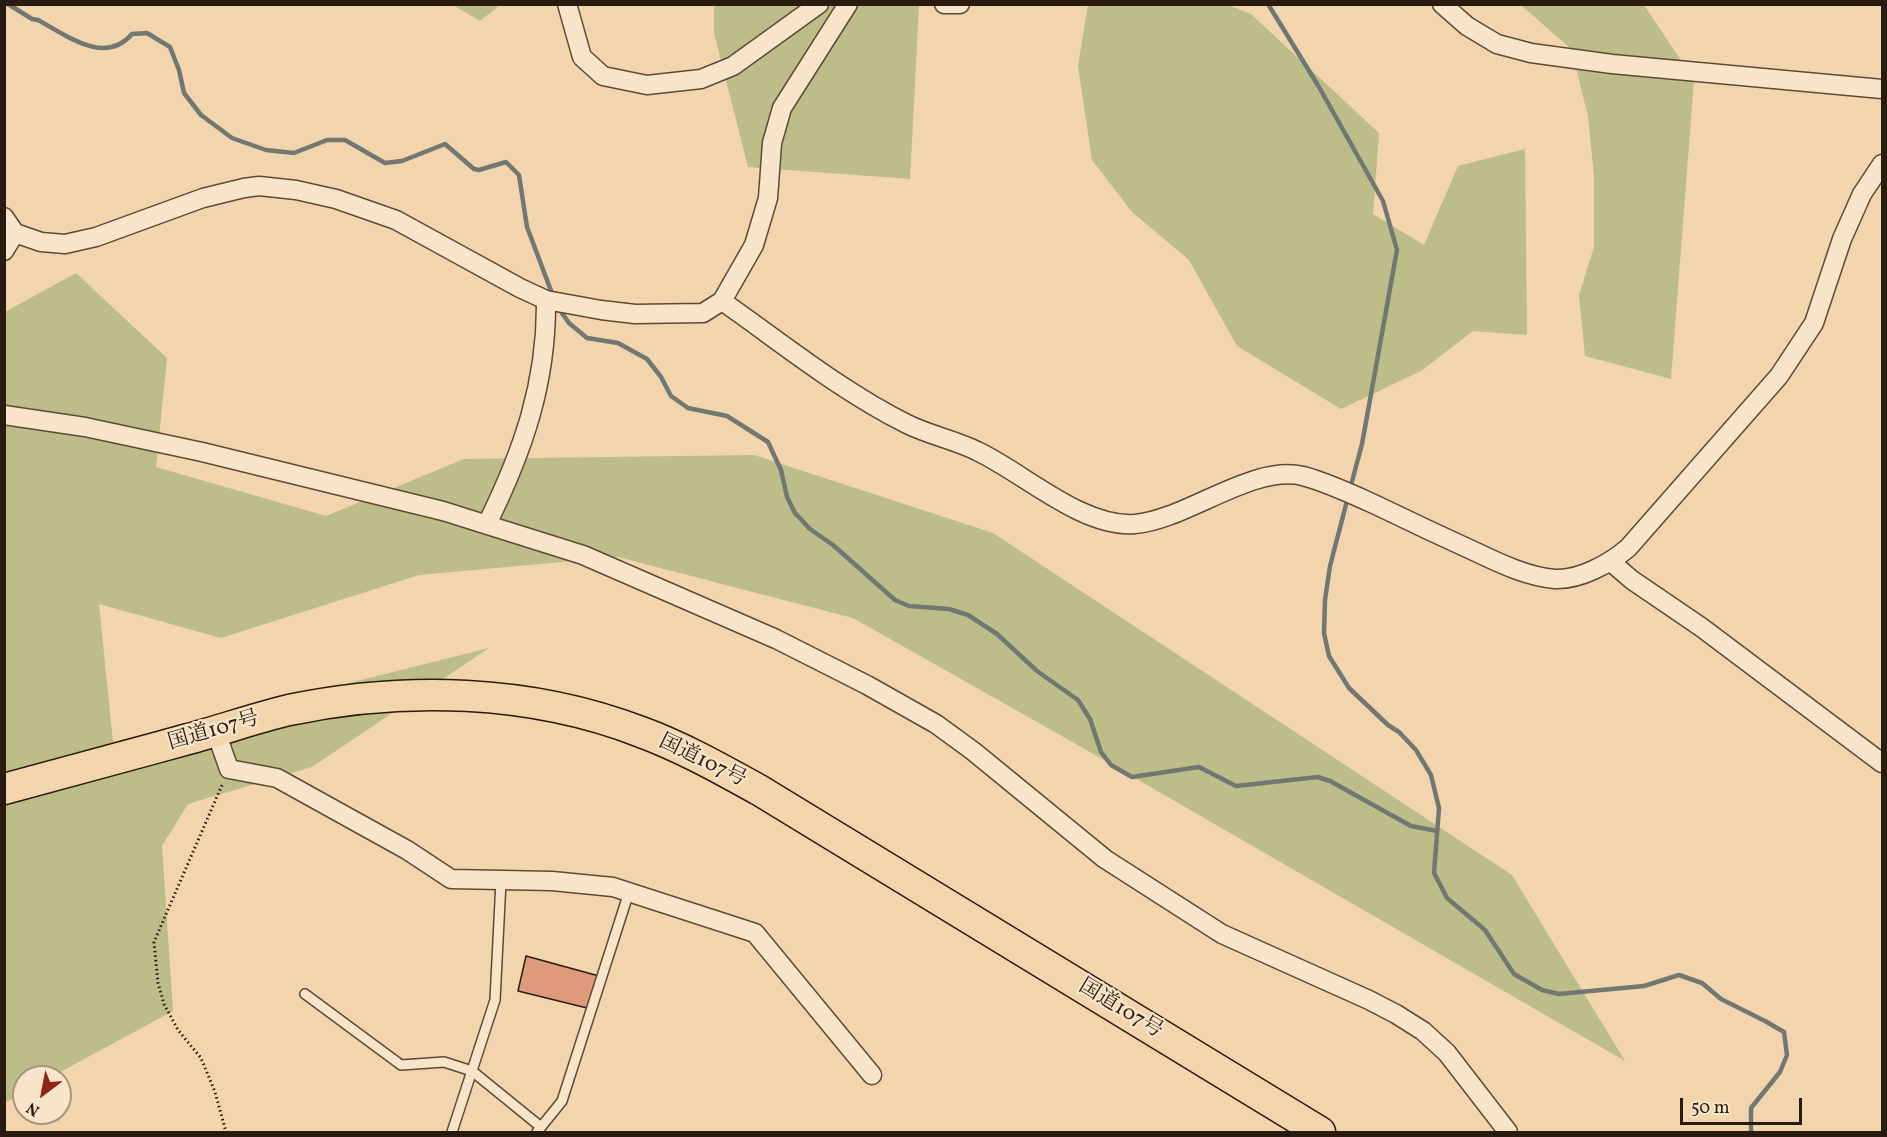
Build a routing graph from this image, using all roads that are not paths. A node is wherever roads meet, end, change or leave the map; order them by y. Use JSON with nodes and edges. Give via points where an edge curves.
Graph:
{"nodes":[{"id":1,"x":567,"y":4,"type":"edge"},
{"id":2,"x":819,"y":4,"type":"edge"},
{"id":3,"x":848,"y":4,"type":"edge"},
{"id":4,"x":944,"y":4,"type":"edge"},
{"id":5,"x":960,"y":4,"type":"edge"},
{"id":6,"x":1442,"y":4,"type":"edge"},
{"id":7,"x":1882,"y":89,"type":"edge"},
{"id":8,"x":1882,"y":164,"type":"edge"},
{"id":9,"x":4,"y":217,"type":"edge"},
{"id":10,"x":15,"y":233,"type":"junction"},
{"id":11,"x":4,"y":251,"type":"edge"},
{"id":12,"x":546,"y":300,"type":"junction"},
{"id":13,"x":722,"y":301,"type":"junction"},
{"id":14,"x":4,"y":415,"type":"edge"},
{"id":15,"x":487,"y":524,"type":"junction"},
{"id":16,"x":1611,"y":562,"type":"junction"},
{"id":17,"x":216,"y":732,"type":"junction"},
{"id":18,"x":1882,"y":763,"type":"edge"},
{"id":19,"x":4,"y":789,"type":"edge"},
{"id":20,"x":501,"y":881,"type":"junction"},
{"id":21,"x":629,"y":892,"type":"junction"},
{"id":22,"x":305,"y":994,"type":"dead end"},
{"id":23,"x":472,"y":1071,"type":"junction"},
{"id":24,"x":872,"y":1074,"type":"dead end"},
{"id":25,"x":539,"y":1130,"type":"edge"},
{"id":26,"x":452,"y":1132,"type":"edge"},
{"id":27,"x":1320,"y":1132,"type":"edge"},
{"id":28,"x":1508,"y":1132,"type":"edge"}],
"edges":[{"from":1,"to":2,"type":"street","via":[[582,57],[603,76],[647,84],[701,79],[733,66]]},
{"from":3,"to":13,"type":"street","via":[[782,108],[772,143],[768,198],[754,245]]},
{"from":4,"to":5,"type":"street"},
{"from":6,"to":7,"type":"street","via":[[1467,26],[1497,44],[1531,53]]},
{"from":8,"to":16,"type":"street","via":[[1862,194],[1842,239],[1814,322],[1779,376],[1628,548]]},
{"from":9,"to":10,"type":"street"},
{"from":10,"to":11,"type":"street"},
{"from":10,"to":12,"type":"street","via":[[41,242],[65,244],[244,188],[296,190],[396,220]]},
{"from":12,"to":13,"type":"street","via":[[635,314],[704,313]]},
{"from":12,"to":15,"type":"street","via":[[543,366],[529,425]]},
{"from":13,"to":16,"type":"street","via":[[845,388],[934,436],[976,450],[1088,516],[1135,524],[1282,474],[1339,488],[1524,572],[1556,579],[1586,573]]},
{"from":14,"to":15,"type":"street","via":[[85,427],[202,452]]},
{"from":15,"to":28,"type":"street","via":[[583,555],[776,639],[936,724],[1105,859],[1222,934],[1369,1000],[1423,1031],[1447,1053]]},
{"from":16,"to":18,"type":"street"},
{"from":17,"to":19,"type":"highway","name":"国道107号"},
{"from":17,"to":20,"type":"street","via":[[229,769],[277,778],[452,879]]},
{"from":17,"to":27,"type":"highway","name":"国道107号","via":[[287,711],[337,702],[434,694],[537,704],[591,715],[641,732],[759,790]]},
{"from":20,"to":21,"type":"street","via":[[552,881]]},
{"from":20,"to":23,"type":"lane","via":[[495,1000]]},
{"from":21,"to":24,"type":"street","via":[[755,933]]},
{"from":21,"to":25,"type":"lane","via":[[562,1101]]},
{"from":22,"to":23,"type":"lane","via":[[401,1065],[444,1062]]},
{"from":23,"to":25,"type":"lane"},
{"from":23,"to":26,"type":"lane"}]}
